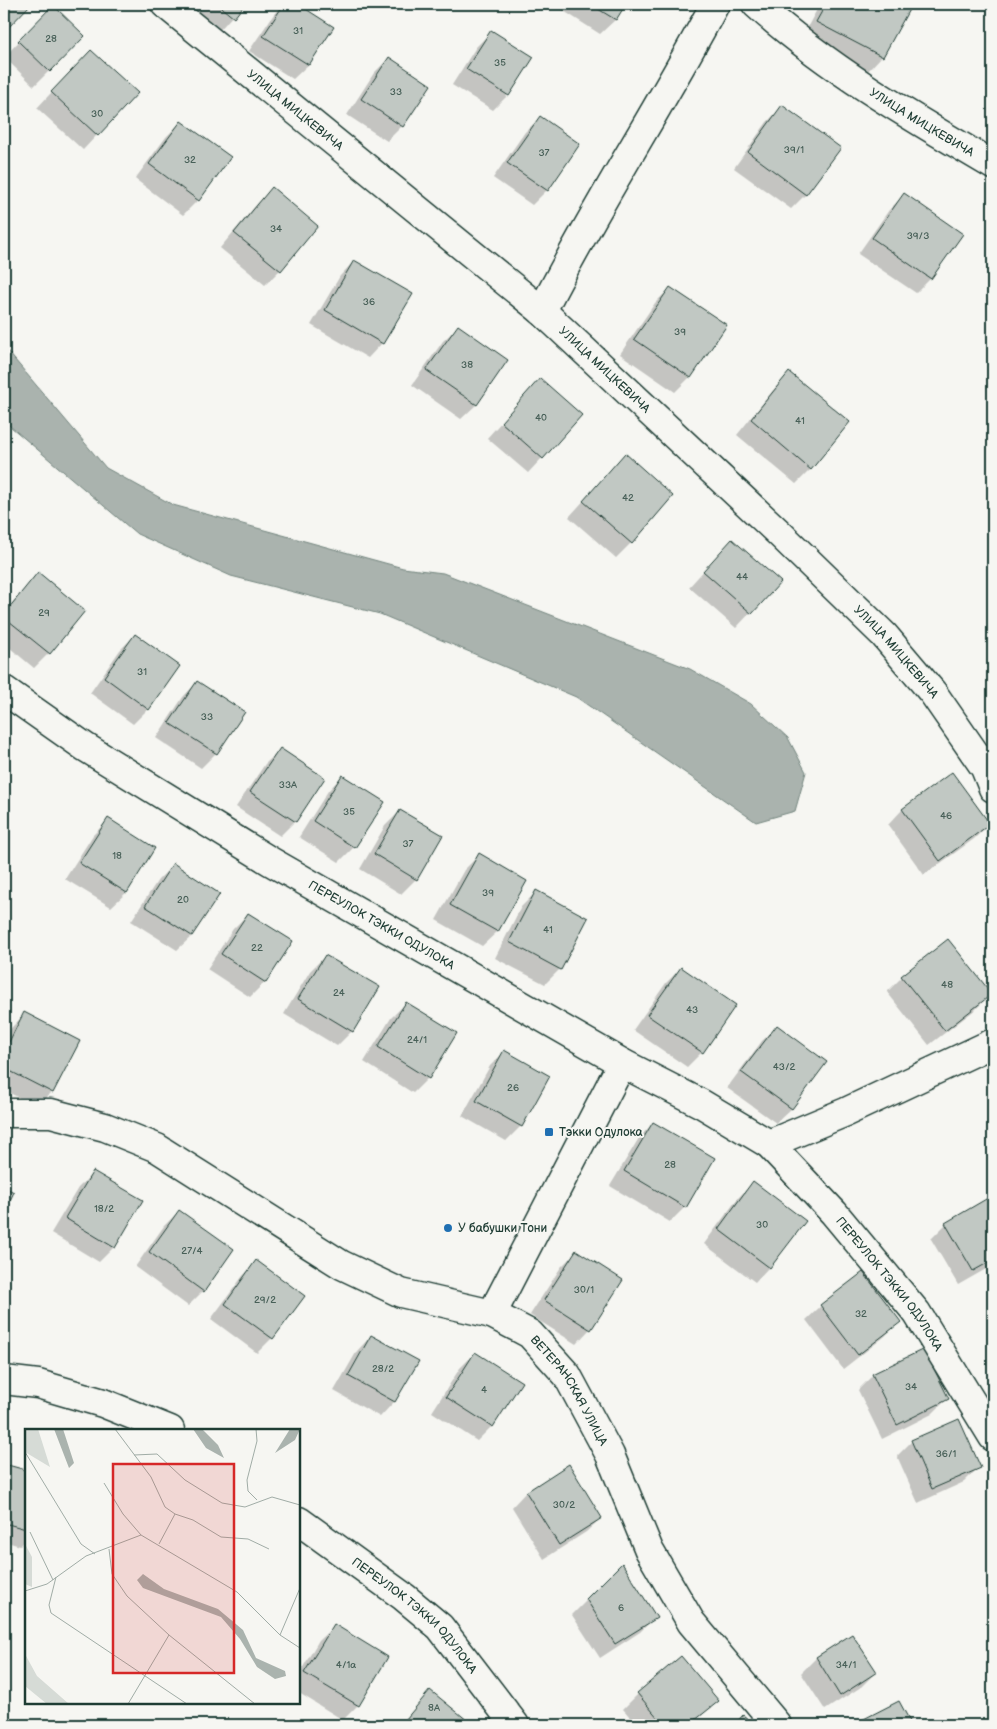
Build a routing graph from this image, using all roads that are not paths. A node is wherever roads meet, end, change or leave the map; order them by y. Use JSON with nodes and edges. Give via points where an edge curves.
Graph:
{"nodes":[{"id":1,"x":165,"y":4,"type":"edge"},
{"id":2,"x":715,"y":4,"type":"edge"},
{"id":3,"x":756,"y":4,"type":"edge"},
{"id":4,"x":993,"y":165,"type":"edge"},
{"id":5,"x":542,"y":311,"type":"junction"},
{"id":6,"x":4,"y":690,"type":"edge"},
{"id":7,"x":993,"y":788,"type":"edge"},
{"id":8,"x":993,"y":1043,"type":"edge"},
{"id":9,"x":622,"y":1063,"type":"junction"},
{"id":10,"x":4,"y":1113,"type":"edge"},
{"id":11,"x":769,"y":1144,"type":"junction"},
{"id":12,"x":492,"y":1314,"type":"junction"},
{"id":13,"x":4,"y":1380,"type":"edge"},
{"id":14,"x":168,"y":1429,"type":"edge"},
{"id":15,"x":993,"y":1438,"type":"edge"},
{"id":16,"x":300,"y":1522,"type":"edge"},
{"id":17,"x":515,"y":1725,"type":"edge"},
{"id":18,"x":777,"y":1725,"type":"edge"}],
"edges":[{"from":1,"to":5,"type":"street","name":"УЛИЦА МИЦКЕВИЧА"},
{"from":2,"to":5,"type":"street","via":[[566,263]]},
{"from":3,"to":4,"type":"street","name":"УЛИЦА МИЦКЕВИЧА","via":[[785,30],[898,109]]},
{"from":5,"to":7,"type":"street","name":"УЛИЦА МИЦКЕВИЧА","via":[[884,635],[933,693],[985,768]]},
{"from":6,"to":9,"type":"street","name":"ПЕРЕУЛОК ТЭККИ ОДУЛОКА","via":[[84,746],[270,861]]},
{"from":8,"to":11,"type":"street"},
{"from":9,"to":11,"type":"street","name":"ПЕРЕУЛОК ТЭККИ ОДУЛОКА","via":[[702,1104]]},
{"from":9,"to":12,"type":"street"},
{"from":10,"to":12,"type":"street","via":[[51,1114],[105,1127],[157,1148],[342,1265],[400,1293]]},
{"from":11,"to":15,"type":"street","name":"ПЕРЕУЛОК ТЭККИ ОДУЛОКА","via":[[834,1213],[917,1313]]},
{"from":12,"to":18,"type":"street","name":"ВЕТЕРАНСКАЯ УЛИЦА","via":[[530,1334],[567,1375],[610,1454],[649,1550],[691,1622]]},
{"from":13,"to":14,"type":"street","via":[[38,1384],[103,1403]]},
{"from":16,"to":17,"type":"street","name":"ПЕРЕУЛОК ТЭККИ ОДУЛОКА","via":[[440,1627]]}]}
